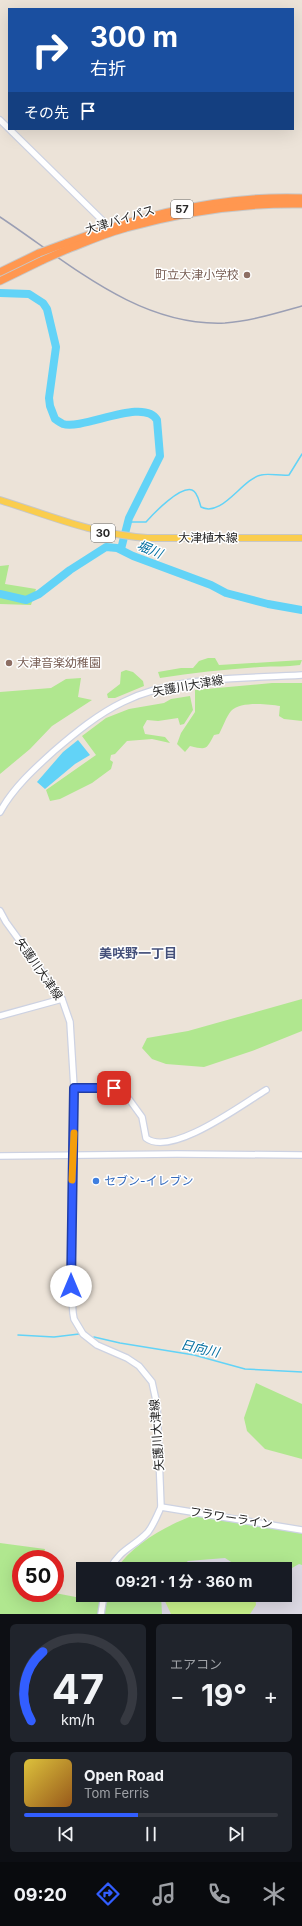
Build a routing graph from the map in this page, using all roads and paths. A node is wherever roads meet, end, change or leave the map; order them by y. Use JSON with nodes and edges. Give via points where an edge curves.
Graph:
{"nodes":[{"id":1,"x":0,"y":120,"type":"edge"},
{"id":2,"x":8,"y":128,"type":"edge"},
{"id":3,"x":10,"y":130,"type":"edge"},
{"id":4,"x":302,"y":198,"type":"edge"},
{"id":5,"x":302,"y":204,"type":"edge"},
{"id":6,"x":105,"y":223,"type":"dead end"},
{"id":7,"x":67,"y":246,"type":"junction"},
{"id":8,"x":0,"y":272,"type":"edge"},
{"id":9,"x":0,"y":281,"type":"edge"},
{"id":10,"x":0,"y":500,"type":"edge"},
{"id":11,"x":302,"y":538,"type":"edge"},
{"id":12,"x":302,"y":676,"type":"edge"},
{"id":13,"x":0,"y":812,"type":"edge"},
{"id":14,"x":0,"y":911,"type":"edge"},
{"id":15,"x":62,"y":999,"type":"junction"},
{"id":16,"x":0,"y":1016,"type":"edge"},
{"id":17,"x":74,"y":1088,"type":"junction"},
{"id":18,"x":266,"y":1090,"type":"dead end"},
{"id":19,"x":302,"y":1155,"type":"edge"},
{"id":20,"x":0,"y":1156,"type":"edge"},
{"id":21,"x":74,"y":1156,"type":"junction"},
{"id":22,"x":161,"y":1507,"type":"junction"},
{"id":23,"x":302,"y":1530,"type":"edge"},
{"id":24,"x":114,"y":1562,"type":"edge"},
{"id":25,"x":103,"y":1602,"type":"edge"},
{"id":26,"x":101,"y":1614,"type":"edge"}],
"edges":[{"from":1,"to":2,"type":"main road"},
{"from":3,"to":6,"type":"main road"},
{"from":4,"to":7,"type":"highway","name":"大津バイパス","number":"57","via":[[256,199],[197,206],[129,221]]},
{"from":5,"to":7,"type":"highway","name":"大津バイパス","number":"57","via":[[241,207],[163,218]]},
{"from":7,"to":8,"type":"highway","name":"大津バイパス","number":"57","bridge":true,"via":[[39,253]]},
{"from":7,"to":9,"type":"highway","name":"大津バイパス","number":"57","bridge":true},
{"from":10,"to":11,"type":"main road","name":"大津植木線","number":"30","via":[[93,531],[122,536]]},
{"from":12,"to":13,"type":"main road","name":"矢護川大津線","via":[[237,678],[166,687],[124,702],[73,735],[37,766],[18,786]]},
{"from":14,"to":15,"type":"main road","name":"矢護川大津線"},
{"from":15,"to":16,"type":"main road"},
{"from":15,"to":17,"type":"main road","name":"矢護川大津線","via":[[70,1022]]},
{"from":17,"to":18,"type":"main road","via":[[120,1090],[142,1117],[146,1138],[153,1142],[174,1140],[196,1133]]},
{"from":17,"to":21,"type":"main road","name":"矢護川大津線"},
{"from":19,"to":21,"type":"main road"},
{"from":20,"to":21,"type":"main road"},
{"from":21,"to":22,"type":"main road","name":"矢護川大津線","via":[[71,1286],[74,1319],[90,1340],[134,1362],[144,1369],[152,1382],[157,1405]]},
{"from":22,"to":23,"type":"main road","name":"フラワーライン"},
{"from":22,"to":24,"type":"main road","name":"矢護川大津線","via":[[147,1533],[118,1555]]},
{"from":25,"to":26,"type":"main road"}]}
